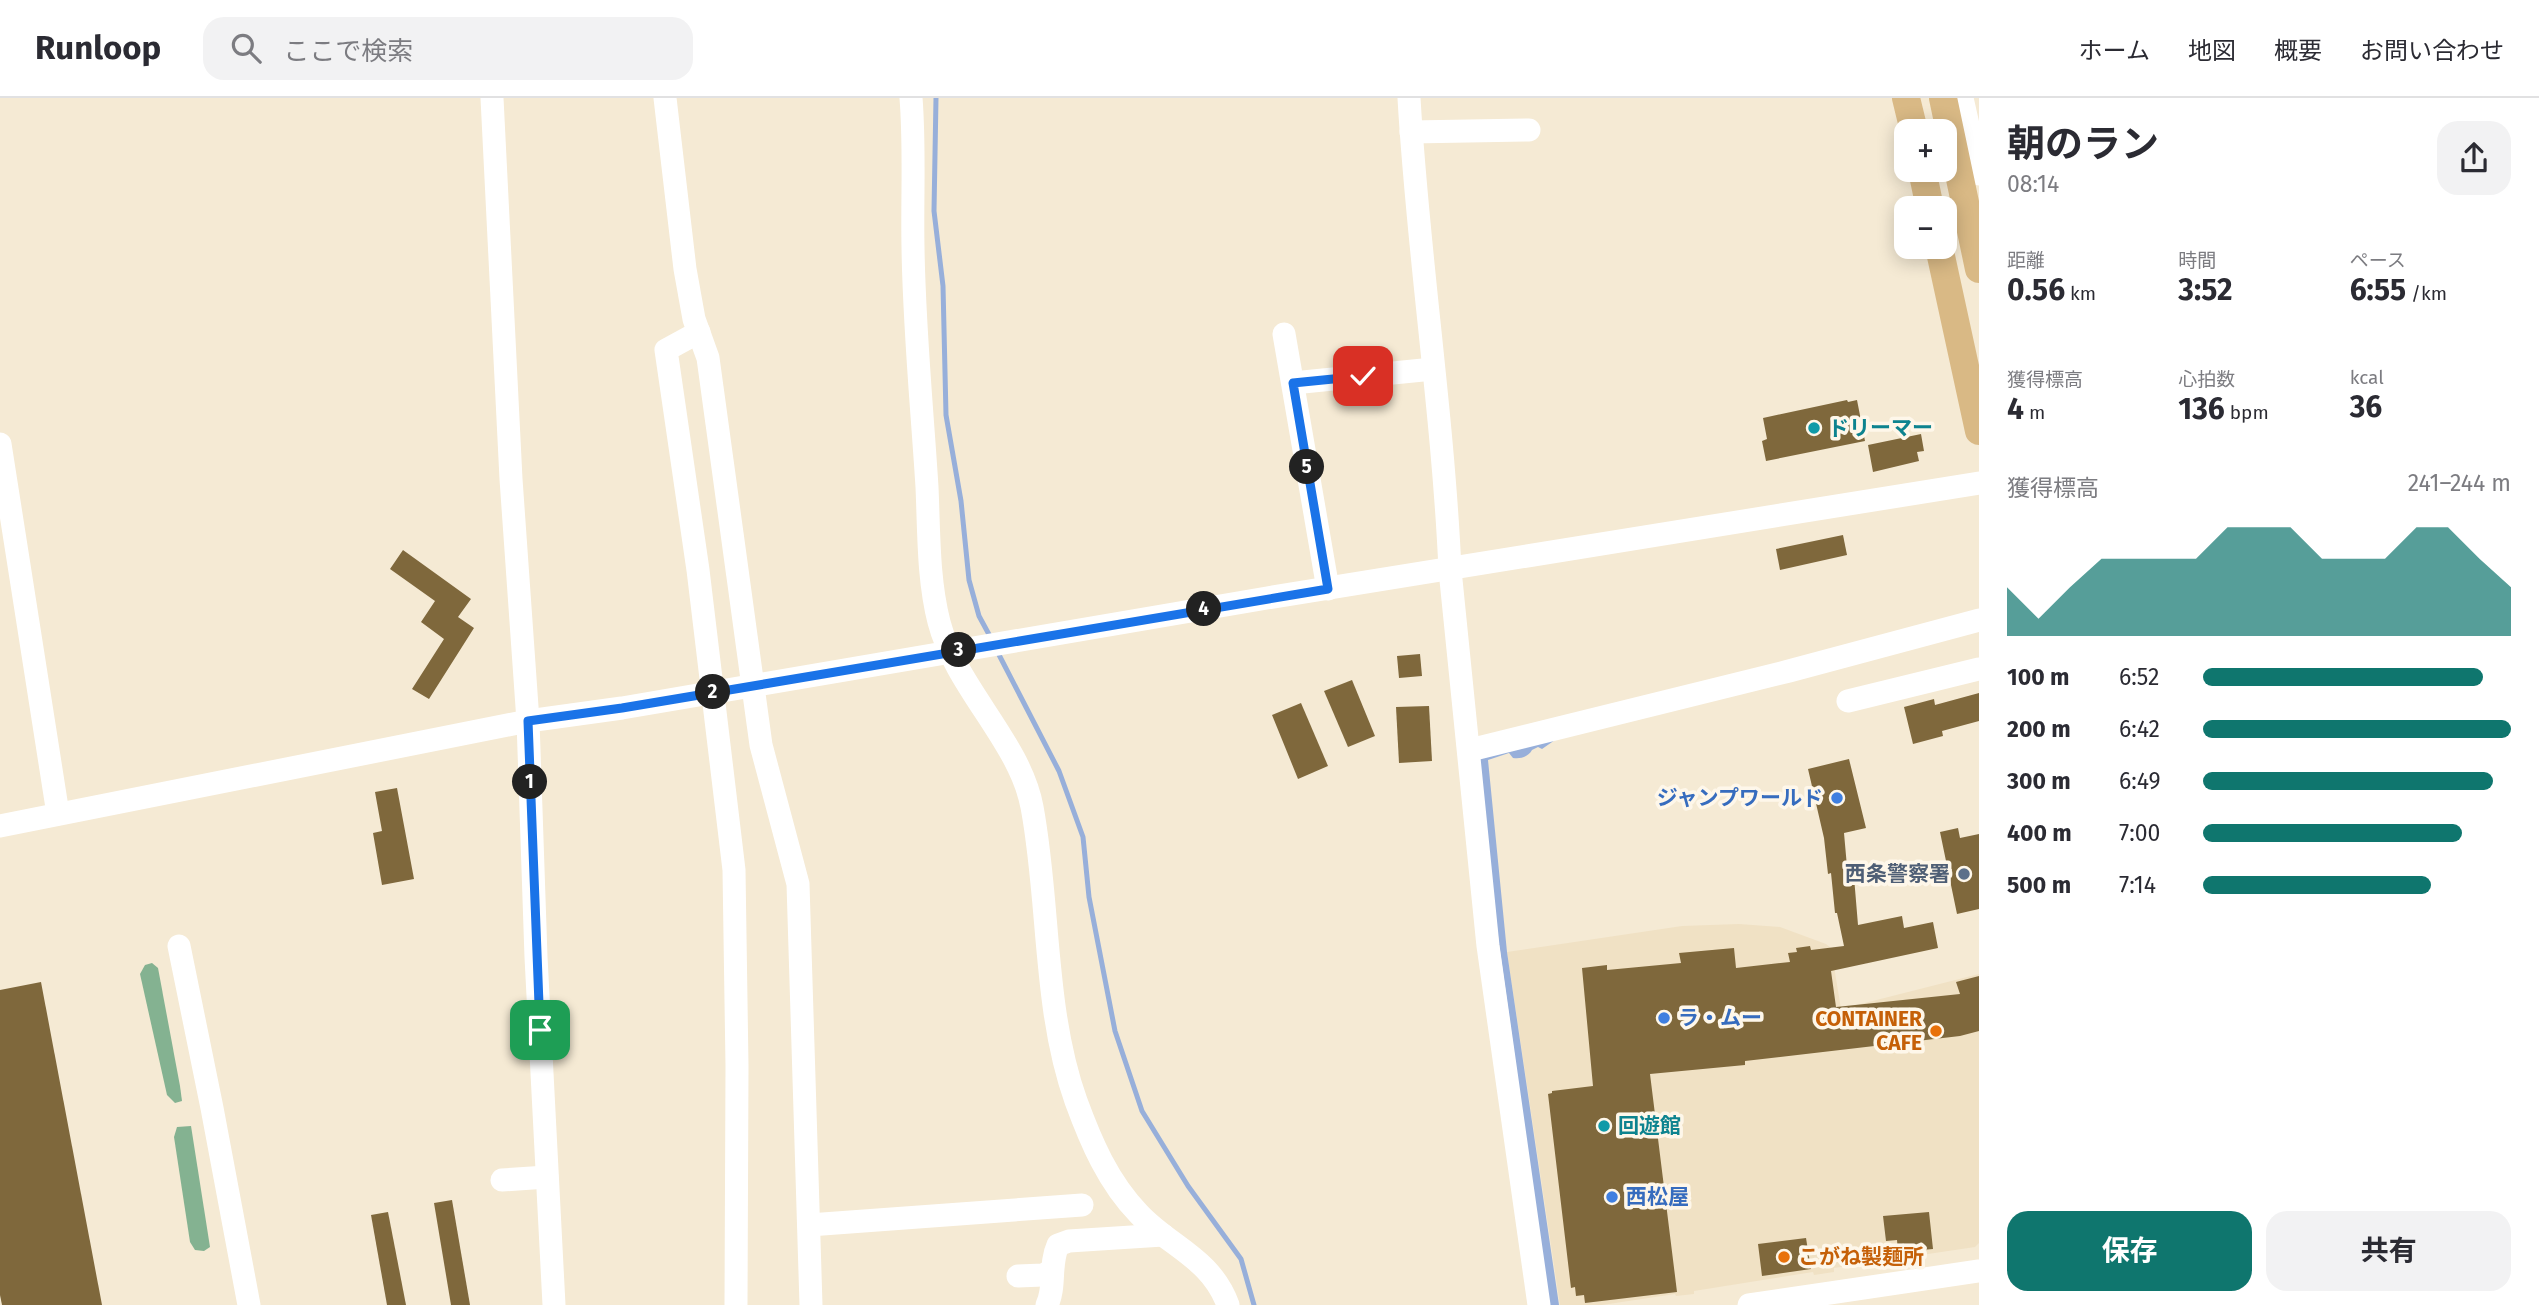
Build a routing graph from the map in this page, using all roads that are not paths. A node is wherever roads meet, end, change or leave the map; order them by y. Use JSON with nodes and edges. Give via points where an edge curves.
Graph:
{"nodes":[{"id":1,"x":492,"y":98,"type":"edge"},
{"id":2,"x":665,"y":98,"type":"edge"},
{"id":3,"x":911,"y":98,"type":"edge"},
{"id":4,"x":1409,"y":98,"type":"edge"},
{"id":5,"x":1906,"y":98,"type":"edge"},
{"id":6,"x":1943,"y":98,"type":"edge"},
{"id":7,"x":1962,"y":98,"type":"edge"},
{"id":8,"x":1911,"y":119,"type":"edge"},
{"id":9,"x":1529,"y":130,"type":"dead end"},
{"id":10,"x":1411,"y":132,"type":"junction"},
{"id":11,"x":1979,"y":174,"type":"edge"},
{"id":12,"x":1942,"y":259,"type":"edge"},
{"id":13,"x":1979,"y":269,"type":"edge"},
{"id":14,"x":699,"y":332,"type":"junction"},
{"id":15,"x":1284,"y":334,"type":"dead end"},
{"id":16,"x":1433,"y":369,"type":"junction"},
{"id":17,"x":1293,"y":383,"type":"junction"},
{"id":18,"x":1979,"y":431,"type":"edge"},
{"id":19,"x":0,"y":444,"type":"edge"},
{"id":20,"x":1979,"y":483,"type":"edge"},
{"id":21,"x":1450,"y":570,"type":"junction"},
{"id":22,"x":1328,"y":589,"type":"junction"},
{"id":23,"x":1979,"y":620,"type":"edge"},
{"id":24,"x":949,"y":652,"type":"junction"},
{"id":25,"x":1979,"y":669,"type":"edge"},
{"id":26,"x":752,"y":685,"type":"junction"},
{"id":27,"x":711,"y":693,"type":"junction"},
{"id":28,"x":1847,"y":701,"type":"dead end"},
{"id":29,"x":528,"y":721,"type":"junction"},
{"id":30,"x":1470,"y":750,"type":"junction"},
{"id":31,"x":58,"y":814,"type":"junction"},
{"id":32,"x":0,"y":826,"type":"edge"},
{"id":33,"x":179,"y":946,"type":"dead end"},
{"id":34,"x":547,"y":1177,"type":"junction"},
{"id":35,"x":502,"y":1180,"type":"dead end"},
{"id":36,"x":1082,"y":1205,"type":"dead end"},
{"id":37,"x":809,"y":1225,"type":"junction"},
{"id":38,"x":1163,"y":1235,"type":"junction"},
{"id":39,"x":1979,"y":1270,"type":"edge"},
{"id":40,"x":1051,"y":1271,"type":"junction"},
{"id":41,"x":1018,"y":1276,"type":"dead end"},
{"id":42,"x":1883,"y":1295,"type":"edge"},
{"id":43,"x":248,"y":1305,"type":"edge"},
{"id":44,"x":554,"y":1305,"type":"edge"},
{"id":45,"x":736,"y":1305,"type":"edge"},
{"id":46,"x":811,"y":1305,"type":"edge"},
{"id":47,"x":1047,"y":1305,"type":"edge"},
{"id":48,"x":1228,"y":1305,"type":"edge"},
{"id":49,"x":1539,"y":1305,"type":"edge"},
{"id":50,"x":1749,"y":1305,"type":"edge"}],
"edges":[{"from":1,"to":29,"type":"street"},
{"from":2,"to":14,"type":"street","via":[[685,269]]},
{"from":3,"to":24,"type":"street","via":[[916,342],[931,569],[939,624]]},
{"from":4,"to":10,"type":"street"},
{"from":5,"to":8,"type":"main road"},
{"from":6,"to":13,"type":"main road"},
{"from":7,"to":11,"type":"street"},
{"from":9,"to":10,"type":"street"},
{"from":10,"to":16,"type":"street"},
{"from":12,"to":18,"type":"main road"},
{"from":14,"to":26,"type":"street","via":[[708,358]]},
{"from":14,"to":27,"type":"street","via":[[666,350]]},
{"from":15,"to":17,"type":"street"},
{"from":16,"to":17,"type":"street"},
{"from":16,"to":21,"type":"street"},
{"from":17,"to":22,"type":"street"},
{"from":19,"to":31,"type":"street"},
{"from":20,"to":21,"type":"street"},
{"from":21,"to":22,"type":"street"},
{"from":21,"to":30,"type":"street"},
{"from":22,"to":24,"type":"street"},
{"from":23,"to":30,"type":"street"},
{"from":24,"to":26,"type":"street"},
{"from":24,"to":38,"type":"street","via":[[1013,759],[1032,804],[1059,1037],[1077,1103],[1112,1181]]},
{"from":25,"to":28,"type":"street"},
{"from":26,"to":27,"type":"street"},
{"from":26,"to":37,"type":"street","via":[[761,745],[798,884]]},
{"from":27,"to":29,"type":"street"},
{"from":27,"to":45,"type":"street","via":[[734,870]]},
{"from":29,"to":31,"type":"street"},
{"from":29,"to":34,"type":"street"},
{"from":30,"to":49,"type":"street","via":[[1488,946]]},
{"from":31,"to":32,"type":"street"},
{"from":33,"to":43,"type":"street"},
{"from":34,"to":35,"type":"street"},
{"from":34,"to":44,"type":"street"},
{"from":36,"to":37,"type":"street"},
{"from":37,"to":46,"type":"street"},
{"from":38,"to":40,"type":"street","via":[[1069,1241],[1058,1245]]},
{"from":38,"to":48,"type":"street","via":[[1200,1262]]},
{"from":39,"to":42,"type":"street"},
{"from":40,"to":41,"type":"street","via":[[1043,1276]]},
{"from":40,"to":47,"type":"street"},
{"from":42,"to":50,"type":"street"}]}
